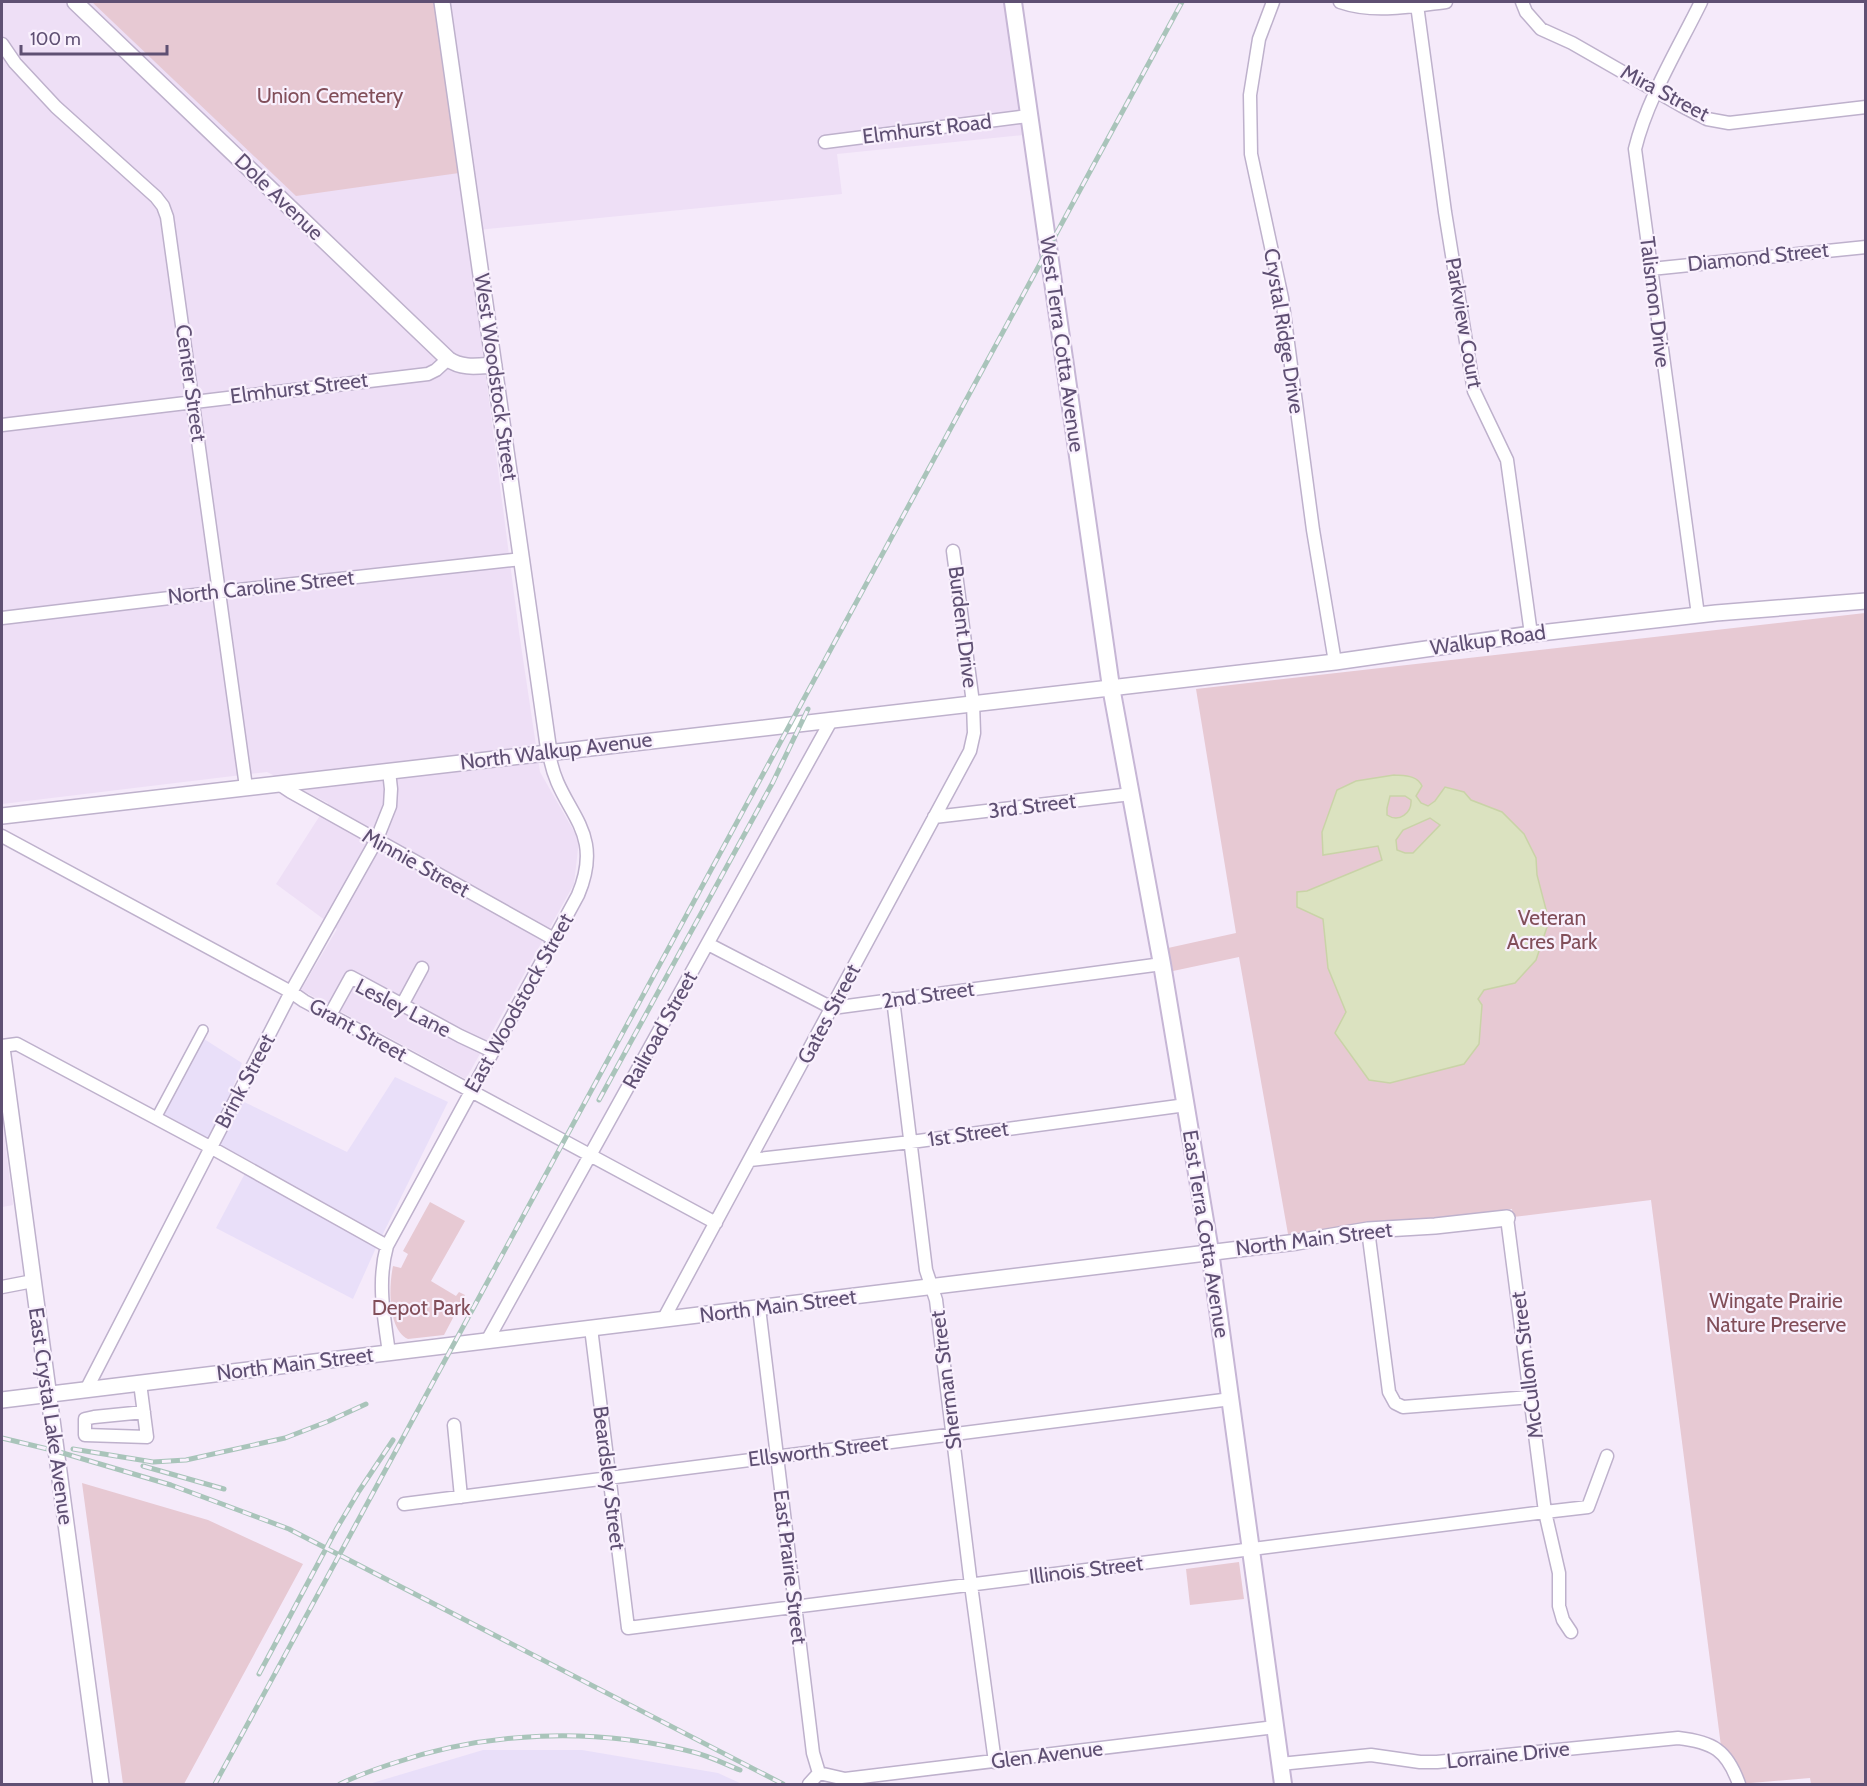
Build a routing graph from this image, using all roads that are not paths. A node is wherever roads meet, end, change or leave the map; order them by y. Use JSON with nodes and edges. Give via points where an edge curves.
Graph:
{"nodes":[{"id":1,"x":75,"y":2,"type":"edge"},
{"id":2,"x":442,"y":2,"type":"edge"},
{"id":3,"x":1013,"y":2,"type":"edge"},
{"id":4,"x":1273,"y":2,"type":"edge"},
{"id":5,"x":1340,"y":2,"type":"edge"},
{"id":6,"x":1446,"y":2,"type":"edge"},
{"id":7,"x":1522,"y":2,"type":"edge"},
{"id":8,"x":1701,"y":2,"type":"edge"},
{"id":9,"x":1417,"y":5,"type":"junction"},
{"id":10,"x":2,"y":44,"type":"edge"},
{"id":11,"x":1657,"y":91,"type":"junction"},
{"id":12,"x":1866,"y":107,"type":"edge"},
{"id":13,"x":1029,"y":116,"type":"junction"},
{"id":14,"x":825,"y":142,"type":"dead end"},
{"id":15,"x":1866,"y":247,"type":"edge"},
{"id":16,"x":1651,"y":269,"type":"junction"},
{"id":17,"x":448,"y":359,"type":"junction"},
{"id":18,"x":494,"y":365,"type":"junction"},
{"id":19,"x":194,"y":401,"type":"junction"},
{"id":20,"x":2,"y":425,"type":"edge"},
{"id":21,"x":953,"y":551,"type":"dead end"},
{"id":22,"x":522,"y":559,"type":"junction"},
{"id":23,"x":220,"y":591,"type":"junction"},
{"id":24,"x":1866,"y":601,"type":"edge"},
{"id":25,"x":1698,"y":615,"type":"junction"},
{"id":26,"x":2,"y":618,"type":"edge"},
{"id":27,"x":1530,"y":634,"type":"junction"},
{"id":28,"x":1335,"y":662,"type":"junction"},
{"id":29,"x":1111,"y":687,"type":"junction"},
{"id":30,"x":973,"y":703,"type":"junction"},
{"id":31,"x":832,"y":719,"type":"junction"},
{"id":32,"x":549,"y":752,"type":"junction"},
{"id":33,"x":388,"y":771,"type":"junction"},
{"id":34,"x":279,"y":784,"type":"junction"},
{"id":35,"x":246,"y":787,"type":"junction"},
{"id":36,"x":1131,"y":794,"type":"junction"},
{"id":37,"x":2,"y":816,"type":"edge"},
{"id":38,"x":934,"y":817,"type":"junction"},
{"id":39,"x":4,"y":838,"type":"edge"},
{"id":40,"x":376,"y":841,"type":"junction"},
{"id":41,"x":554,"y":939,"type":"junction"},
{"id":42,"x":708,"y":944,"type":"junction"},
{"id":43,"x":1162,"y":964,"type":"junction"},
{"id":44,"x":422,"y":968,"type":"dead end"},
{"id":45,"x":291,"y":992,"type":"junction"},
{"id":46,"x":893,"y":999,"type":"junction"},
{"id":47,"x":402,"y":1005,"type":"junction"},
{"id":48,"x":832,"y":1008,"type":"junction"},
{"id":49,"x":330,"y":1015,"type":"junction"},
{"id":50,"x":202,"y":1030,"type":"dead end"},
{"id":51,"x":2,"y":1051,"type":"edge"},
{"id":52,"x":492,"y":1051,"type":"junction"},
{"id":53,"x":470,"y":1092,"type":"junction"},
{"id":54,"x":1186,"y":1105,"type":"junction"},
{"id":55,"x":156,"y":1118,"type":"junction"},
{"id":56,"x":911,"y":1142,"type":"junction"},
{"id":57,"x":210,"y":1148,"type":"junction"},
{"id":58,"x":590,"y":1156,"type":"junction"},
{"id":59,"x":750,"y":1160,"type":"junction"},
{"id":60,"x":1507,"y":1218,"type":"joint"},
{"id":61,"x":716,"y":1223,"type":"junction"},
{"id":62,"x":1368,"y":1230,"type":"junction"},
{"id":63,"x":387,"y":1246,"type":"junction"},
{"id":64,"x":1210,"y":1251,"type":"junction"},
{"id":65,"x":33,"y":1281,"type":"junction"},
{"id":66,"x":2,"y":1287,"type":"edge"},
{"id":67,"x":931,"y":1287,"type":"junction"},
{"id":68,"x":759,"y":1308,"type":"junction"},
{"id":69,"x":663,"y":1320,"type":"junction"},
{"id":70,"x":591,"y":1328,"type":"junction"},
{"id":71,"x":487,"y":1341,"type":"junction"},
{"id":72,"x":390,"y":1353,"type":"junction"},
{"id":73,"x":140,"y":1383,"type":"junction"},
{"id":74,"x":86,"y":1390,"type":"junction"},
{"id":75,"x":48,"y":1395,"type":"junction"},
{"id":76,"x":1531,"y":1397,"type":"junction"},
{"id":77,"x":1231,"y":1399,"type":"junction"},
{"id":78,"x":2,"y":1400,"type":"edge"},
{"id":79,"x":144,"y":1412,"type":"junction"},
{"id":80,"x":454,"y":1425,"type":"dead end"},
{"id":81,"x":952,"y":1434,"type":"junction"},
{"id":82,"x":777,"y":1456,"type":"junction"},
{"id":83,"x":1607,"y":1456,"type":"dead end"},
{"id":84,"x":609,"y":1478,"type":"junction"},
{"id":85,"x":461,"y":1497,"type":"junction"},
{"id":86,"x":404,"y":1504,"type":"dead end"},
{"id":87,"x":1545,"y":1512,"type":"junction"},
{"id":88,"x":1251,"y":1549,"type":"junction"},
{"id":89,"x":971,"y":1585,"type":"junction"},
{"id":90,"x":796,"y":1607,"type":"junction"},
{"id":91,"x":628,"y":1628,"type":"joint"},
{"id":92,"x":1570,"y":1632,"type":"dead end"},
{"id":93,"x":1275,"y":1727,"type":"junction"},
{"id":94,"x":995,"y":1762,"type":"junction"},
{"id":95,"x":1280,"y":1764,"type":"junction"},
{"id":96,"x":819,"y":1773,"type":"junction"},
{"id":97,"x":101,"y":1785,"type":"edge"},
{"id":98,"x":809,"y":1785,"type":"edge"},
{"id":99,"x":1283,"y":1785,"type":"edge"},
{"id":100,"x":1739,"y":1785,"type":"edge"}],
"edges":[{"from":1,"to":17,"type":"street","name":"Dole Avenue"},
{"from":2,"to":18,"type":"street","name":"West Woodstock Street"},
{"from":3,"to":13,"type":"main road","name":"West Terra Cotta Avenue"},
{"from":4,"to":28,"type":"street","name":"Crystal Ridge Drive","via":[[1259,39],[1250,95],[1251,154],[1282,298],[1304,472]]},
{"from":5,"to":9,"type":"street","via":[[1380,10]]},
{"from":6,"to":9,"type":"street"},
{"from":7,"to":11,"type":"street","name":"Mira Street","via":[[1541,29]]},
{"from":8,"to":11,"type":"street","name":"Talismon Drive"},
{"from":9,"to":27,"type":"street","name":"Parkview Court","via":[[1474,391],[1507,460]]},
{"from":10,"to":19,"type":"street","name":"Center Street","via":[[56,107],[163,206],[170,229]]},
{"from":11,"to":12,"type":"street","name":"Mira Street","via":[[1707,119],[1729,123]]},
{"from":11,"to":16,"type":"street","name":"Talismon Drive","via":[[1635,148]]},
{"from":13,"to":14,"type":"street","name":"Elmhurst Road"},
{"from":13,"to":29,"type":"main road","name":"West Terra Cotta Avenue"},
{"from":15,"to":16,"type":"street","name":"Diamond Street"},
{"from":16,"to":25,"type":"street","name":"Talismon Drive"},
{"from":17,"to":18,"type":"street","via":[[462,366]]},
{"from":17,"to":19,"type":"street","name":"Elmhurst Street","via":[[428,374]]},
{"from":18,"to":22,"type":"street","name":"West Woodstock Street"},
{"from":19,"to":20,"type":"street","name":"Elmhurst Street"},
{"from":19,"to":23,"type":"street","name":"Center Street"},
{"from":21,"to":30,"type":"street","name":"Burdent Drive"},
{"from":22,"to":23,"type":"street","name":"North Caroline Street"},
{"from":22,"to":32,"type":"street","name":"West Woodstock Street"},
{"from":23,"to":26,"type":"street","name":"North Caroline Street"},
{"from":23,"to":35,"type":"street","name":"Center Street"},
{"from":24,"to":25,"type":"street","name":"Walkup Road"},
{"from":25,"to":27,"type":"street","name":"Walkup Road"},
{"from":27,"to":28,"type":"street","name":"Walkup Road"},
{"from":28,"to":29,"type":"street","name":"Walkup Road"},
{"from":29,"to":30,"type":"street","name":"North Walkup Avenue"},
{"from":29,"to":36,"type":"main road","name":"East Terra Cotta Avenue"},
{"from":30,"to":31,"type":"street","name":"North Walkup Avenue"},
{"from":30,"to":38,"type":"street","name":"Gates Street","via":[[973,742]]},
{"from":31,"to":32,"type":"street","name":"North Walkup Avenue"},
{"from":31,"to":42,"type":"street","name":"Railroad Street"},
{"from":32,"to":33,"type":"street","name":"North Walkup Avenue"},
{"from":32,"to":41,"type":"street","name":"East Woodstock Street","via":[[555,778],[584,833],[587,855],[585,877]]},
{"from":33,"to":34,"type":"street","name":"North Walkup Avenue"},
{"from":33,"to":40,"type":"street","name":"Brink Street","via":[[390,806]]},
{"from":34,"to":35,"type":"street","name":"North Walkup Avenue"},
{"from":34,"to":40,"type":"street","name":"Minnie Street"},
{"from":35,"to":37,"type":"street","name":"North Walkup Avenue"},
{"from":36,"to":38,"type":"street","name":"3rd Street"},
{"from":36,"to":43,"type":"main road","name":"East Terra Cotta Avenue"},
{"from":38,"to":48,"type":"street","name":"Gates Street"},
{"from":39,"to":45,"type":"street","name":"Grant Street"},
{"from":40,"to":41,"type":"street","name":"Minnie Street"},
{"from":40,"to":45,"type":"street","name":"Brink Street"},
{"from":41,"to":52,"type":"street","name":"East Woodstock Street"},
{"from":42,"to":48,"type":"street"},
{"from":42,"to":58,"type":"street","name":"Railroad Street"},
{"from":43,"to":46,"type":"street","name":"2nd Street"},
{"from":43,"to":54,"type":"main road","name":"East Terra Cotta Avenue"},
{"from":44,"to":47,"type":"street"},
{"from":45,"to":49,"type":"street","name":"Grant Street"},
{"from":45,"to":57,"type":"street","name":"Brink Street"},
{"from":46,"to":48,"type":"street","name":"2nd Street"},
{"from":46,"to":56,"type":"street","name":"Sherman Street"},
{"from":47,"to":49,"type":"street","name":"Lesley Lane","via":[[351,977]]},
{"from":47,"to":52,"type":"street","name":"Lesley Lane"},
{"from":48,"to":59,"type":"street","name":"Gates Street"},
{"from":49,"to":53,"type":"street","name":"Grant Street"},
{"from":50,"to":55,"type":"street"},
{"from":51,"to":55,"type":"street","via":[[17,1044]]},
{"from":51,"to":65,"type":"street","name":"East Crystal Lake Avenue"},
{"from":52,"to":53,"type":"street","name":"East Woodstock Street"},
{"from":53,"to":58,"type":"street","name":"Grant Street"},
{"from":53,"to":63,"type":"street","name":"East Woodstock Street"},
{"from":54,"to":56,"type":"street","name":"1st Street"},
{"from":54,"to":64,"type":"main road","name":"East Terra Cotta Avenue"},
{"from":55,"to":57,"type":"street"},
{"from":56,"to":59,"type":"street","name":"1st Street"},
{"from":56,"to":67,"type":"street","name":"Sherman Street"},
{"from":57,"to":63,"type":"street"},
{"from":57,"to":74,"type":"street","name":"Brink Street"},
{"from":58,"to":61,"type":"street","name":"Grant Street"},
{"from":58,"to":71,"type":"street","name":"Railroad Street"},
{"from":59,"to":61,"type":"street","name":"Gates Street"},
{"from":60,"to":62,"type":"street","name":"North Main Street"},
{"from":60,"to":76,"type":"street","name":"McCullom Street"},
{"from":61,"to":69,"type":"street","name":"Gates Street"},
{"from":62,"to":64,"type":"street","name":"North Main Street"},
{"from":62,"to":76,"type":"street","via":[[1389,1392],[1395,1403],[1403,1407]]},
{"from":63,"to":72,"type":"street","name":"East Woodstock Street","via":[[381,1278]]},
{"from":64,"to":67,"type":"street","name":"North Main Street"},
{"from":64,"to":77,"type":"main road","name":"East Terra Cotta Avenue"},
{"from":65,"to":66,"type":"street"},
{"from":65,"to":75,"type":"street","name":"East Crystal Lake Avenue"},
{"from":67,"to":68,"type":"street","name":"North Main Street"},
{"from":67,"to":81,"type":"street","name":"Sherman Street","via":[[936,1300]]},
{"from":68,"to":69,"type":"street","name":"North Main Street"},
{"from":68,"to":82,"type":"street","name":"East Prairie Street"},
{"from":69,"to":70,"type":"street","name":"North Main Street"},
{"from":70,"to":71,"type":"street","name":"North Main Street"},
{"from":70,"to":84,"type":"street","name":"Beardsley Street"},
{"from":71,"to":72,"type":"street","name":"North Main Street"},
{"from":72,"to":73,"type":"street","name":"North Main Street"},
{"from":73,"to":74,"type":"street","name":"North Main Street"},
{"from":73,"to":79,"type":"street"},
{"from":74,"to":75,"type":"street","name":"North Main Street"},
{"from":75,"to":78,"type":"street","name":"North Main Street"},
{"from":75,"to":97,"type":"street","name":"East Crystal Lake Avenue"},
{"from":76,"to":87,"type":"street","name":"McCullom Street"},
{"from":77,"to":81,"type":"street","name":"Ellsworth Street"},
{"from":77,"to":88,"type":"main road","name":"East Terra Cotta Avenue"},
{"from":79,"to":79,"type":"street","via":[[147,1437],[85,1436],[85,1419]]},
{"from":80,"to":85,"type":"street"},
{"from":81,"to":82,"type":"street","name":"Ellsworth Street"},
{"from":81,"to":89,"type":"street","name":"Sherman Street"},
{"from":82,"to":84,"type":"street","name":"Ellsworth Street"},
{"from":82,"to":90,"type":"street","name":"East Prairie Street"},
{"from":83,"to":87,"type":"street","name":"Illinois Street","via":[[1588,1507]]},
{"from":84,"to":85,"type":"street","name":"Ellsworth Street"},
{"from":84,"to":91,"type":"street","name":"Beardsley Street"},
{"from":85,"to":86,"type":"street","name":"Ellsworth Street"},
{"from":87,"to":88,"type":"street","name":"Illinois Street"},
{"from":87,"to":92,"type":"street","name":"McCullom Street","via":[[1559,1573],[1559,1606]]},
{"from":88,"to":89,"type":"street","name":"Illinois Street"},
{"from":88,"to":93,"type":"main road","name":"East Terra Cotta Avenue"},
{"from":89,"to":90,"type":"street","name":"Illinois Street"},
{"from":89,"to":94,"type":"street","name":"Sherman Street"},
{"from":90,"to":91,"type":"street","name":"Illinois Street"},
{"from":90,"to":96,"type":"street","name":"East Prairie Street","via":[[813,1753]]},
{"from":93,"to":94,"type":"street","name":"Glen Avenue"},
{"from":93,"to":95,"type":"main road","name":"East Terra Cotta Avenue"},
{"from":94,"to":96,"type":"street","name":"Glen Avenue","via":[[844,1779]]},
{"from":95,"to":99,"type":"main road","name":"East Terra Cotta Avenue"},
{"from":95,"to":100,"type":"street","name":"Lorraine Drive","via":[[1371,1755],[1437,1762],[1678,1738],[1715,1747],[1735,1773]]},
{"from":96,"to":98,"type":"street"}]}
